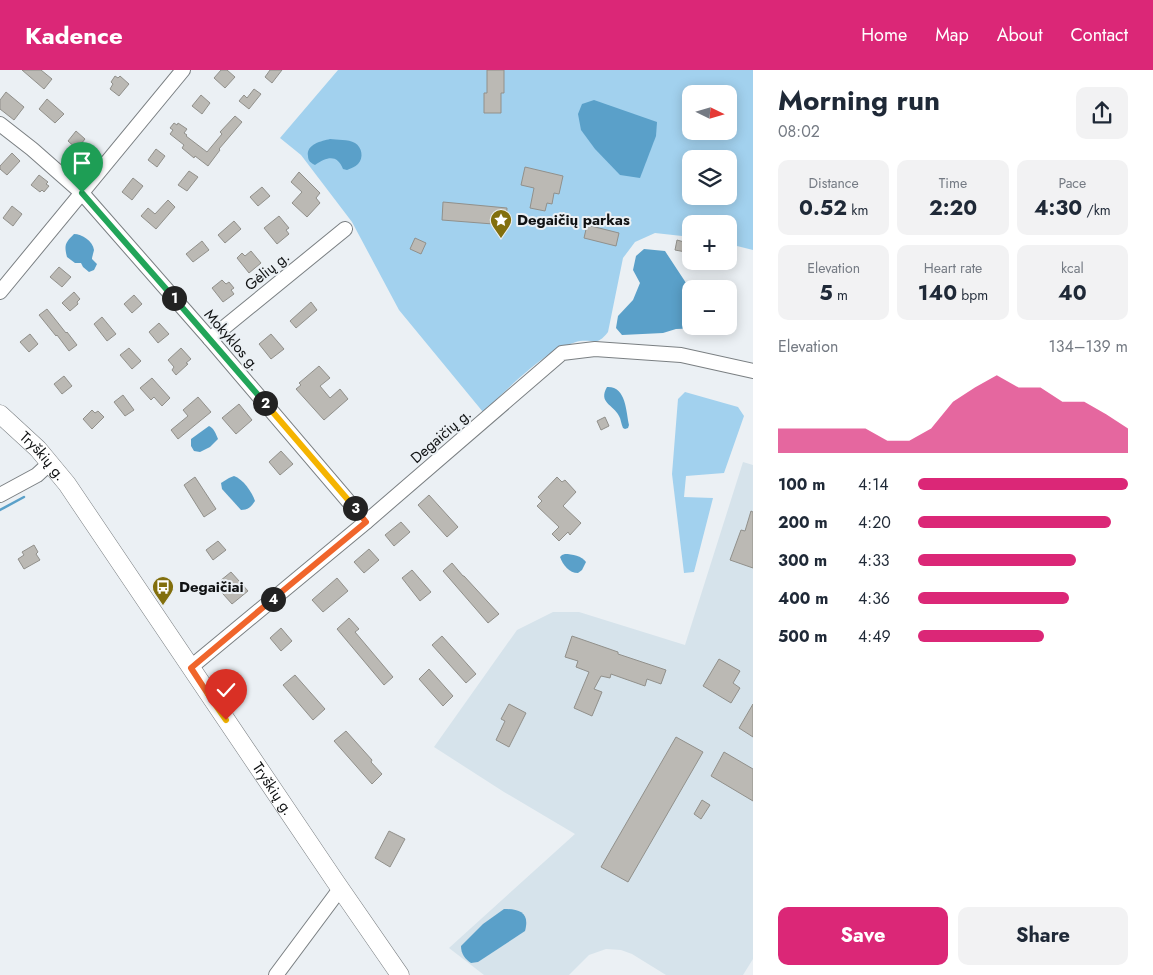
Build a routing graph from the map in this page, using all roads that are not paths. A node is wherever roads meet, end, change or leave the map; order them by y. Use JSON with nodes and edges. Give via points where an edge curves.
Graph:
{"nodes":[{"id":1,"x":175,"y":73,"type":"edge"},
{"id":2,"x":0,"y":124,"type":"edge"},
{"id":3,"x":82,"y":193,"type":"junction"},
{"id":4,"x":345,"y":229,"type":"dead end"},
{"id":5,"x":0,"y":292,"type":"edge"},
{"id":6,"x":210,"y":339,"type":"junction"},
{"id":7,"x":753,"y":371,"type":"edge"},
{"id":8,"x":0,"y":414,"type":"edge"},
{"id":9,"x":50,"y":463,"type":"junction"},
{"id":10,"x":0,"y":495,"type":"edge"},
{"id":11,"x":366,"y":522,"type":"junction"},
{"id":12,"x":191,"y":668,"type":"junction"},
{"id":13,"x":340,"y":889,"type":"junction"},
{"id":14,"x":276,"y":975,"type":"edge"},
{"id":15,"x":400,"y":975,"type":"edge"}],
"edges":[{"from":1,"to":3,"type":"street"},
{"from":2,"to":3,"type":"street","name":"Mokyklos g."},
{"from":3,"to":5,"type":"street"},
{"from":3,"to":6,"type":"street","name":"Mokyklos g."},
{"from":4,"to":6,"type":"street","name":"Gėlių g."},
{"from":6,"to":11,"type":"street","name":"Mokyklos g."},
{"from":7,"to":11,"type":"street","name":"Degaičių g.","via":[[681,355],[594,349],[562,352]]},
{"from":8,"to":9,"type":"main road","name":"Tryškių g."},
{"from":9,"to":10,"type":"street","via":[[37,475]]},
{"from":9,"to":12,"type":"main road","name":"Tryškių g."},
{"from":11,"to":12,"type":"street","name":"Degaičių g."},
{"from":12,"to":13,"type":"main road","name":"Tryškių g."},
{"from":13,"to":14,"type":"street"},
{"from":13,"to":15,"type":"main road","name":"Tryškių g."}]}
